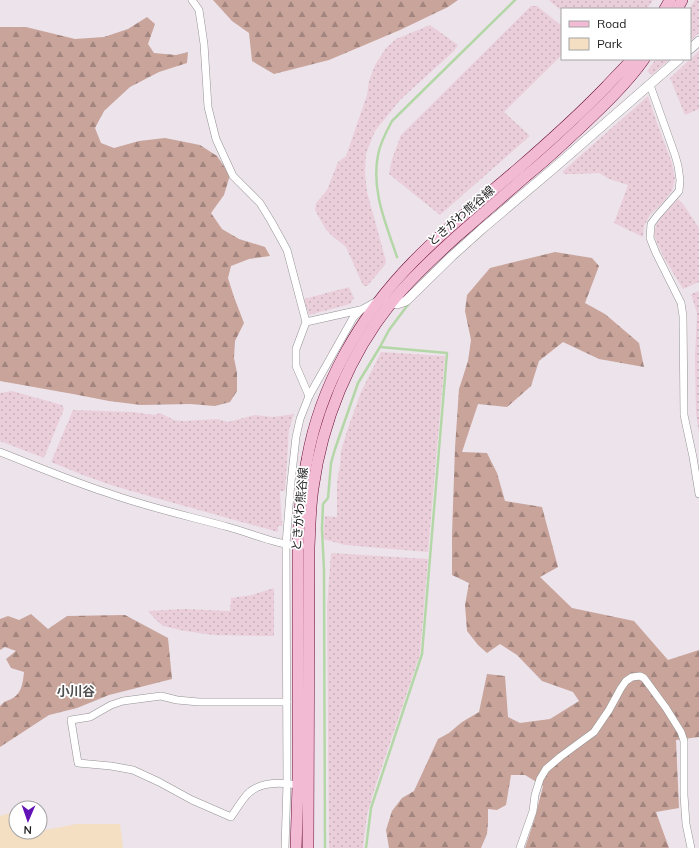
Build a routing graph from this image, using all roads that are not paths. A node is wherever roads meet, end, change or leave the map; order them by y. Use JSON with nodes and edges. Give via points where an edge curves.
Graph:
{"nodes":[{"id":1,"x":192,"y":0,"type":"edge"},
{"id":2,"x":699,"y":41,"type":"edge"},
{"id":3,"x":691,"y":48,"type":"edge"},
{"id":4,"x":631,"y":60,"type":"edge"},
{"id":5,"x":643,"y":60,"type":"edge"},
{"id":6,"x":678,"y":60,"type":"edge"},
{"id":7,"x":650,"y":85,"type":"junction"},
{"id":8,"x":395,"y":290,"type":"junction"},
{"id":9,"x":379,"y":300,"type":"junction"},
{"id":10,"x":391,"y":302,"type":"junction"},
{"id":11,"x":361,"y":310,"type":"junction"},
{"id":12,"x":306,"y":322,"type":"junction"},
{"id":13,"x":309,"y":396,"type":"junction"},
{"id":14,"x":0,"y":452,"type":"edge"},
{"id":15,"x":699,"y":494,"type":"edge"},
{"id":16,"x":286,"y":544,"type":"junction"},
{"id":17,"x":298,"y":546,"type":"junction"},
{"id":18,"x":309,"y":547,"type":"junction"},
{"id":19,"x":287,"y":702,"type":"junction"},
{"id":20,"x":292,"y":784,"type":"junction"},
{"id":21,"x":285,"y":848,"type":"edge"},
{"id":22,"x":296,"y":848,"type":"edge"},
{"id":23,"x":308,"y":848,"type":"edge"},
{"id":24,"x":520,"y":848,"type":"edge"},
{"id":25,"x":691,"y":848,"type":"edge"}],
"edges":[{"from":1,"to":12,"type":"street","via":[[199,10],[208,107],[216,140],[233,176],[260,203],[287,250]]},
{"from":2,"to":3,"type":"street"},
{"from":4,"to":8,"type":"main road","name":"ときがわ熊谷線","via":[[587,107],[413,262],[400,276]]},
{"from":5,"to":8,"type":"main road","name":"ときがわ熊谷線","via":[[600,109],[550,156]]},
{"from":6,"to":7,"type":"street"},
{"from":7,"to":10,"type":"street","via":[[482,229],[406,301],[397,304]]},
{"from":7,"to":15,"type":"street","via":[[675,155],[680,180],[679,191],[651,224],[650,238],[681,303],[684,316],[684,415]]},
{"from":8,"to":9,"type":"main road","name":"ときがわ熊谷線"},
{"from":8,"to":10,"type":"main road","name":"ときがわ熊谷線"},
{"from":9,"to":10,"type":"street"},
{"from":9,"to":11,"type":"street"},
{"from":9,"to":17,"type":"main road","name":"ときがわ熊谷線","via":[[344,355],[312,436],[299,518]]},
{"from":10,"to":18,"type":"main road","name":"ときがわ熊谷線","via":[[354,360],[331,414],[323,438],[313,489]]},
{"from":11,"to":12,"type":"street"},
{"from":11,"to":13,"type":"street","via":[[353,318]]},
{"from":12,"to":13,"type":"street","via":[[296,349],[296,366]]},
{"from":13,"to":16,"type":"street","via":[[296,437]]},
{"from":14,"to":16,"type":"street","via":[[109,494]]},
{"from":16,"to":17,"type":"street"},
{"from":16,"to":19,"type":"street"},
{"from":17,"to":18,"type":"street"},
{"from":17,"to":20,"type":"main road","name":"ときがわ熊谷線"},
{"from":18,"to":23,"type":"main road","name":"ときがわ熊谷線"},
{"from":19,"to":20,"type":"street"},
{"from":19,"to":20,"type":"street","via":[[199,702],[161,696],[111,704],[90,717],[71,720],[78,764],[133,770],[231,817],[253,789],[265,784]]},
{"from":20,"to":21,"type":"street"},
{"from":20,"to":22,"type":"main road","name":"ときがわ熊谷線"},
{"from":24,"to":25,"type":"street","via":[[533,811],[540,779],[546,769],[594,732],[620,688],[632,677],[640,676],[666,708],[684,741],[684,795]]}]}
